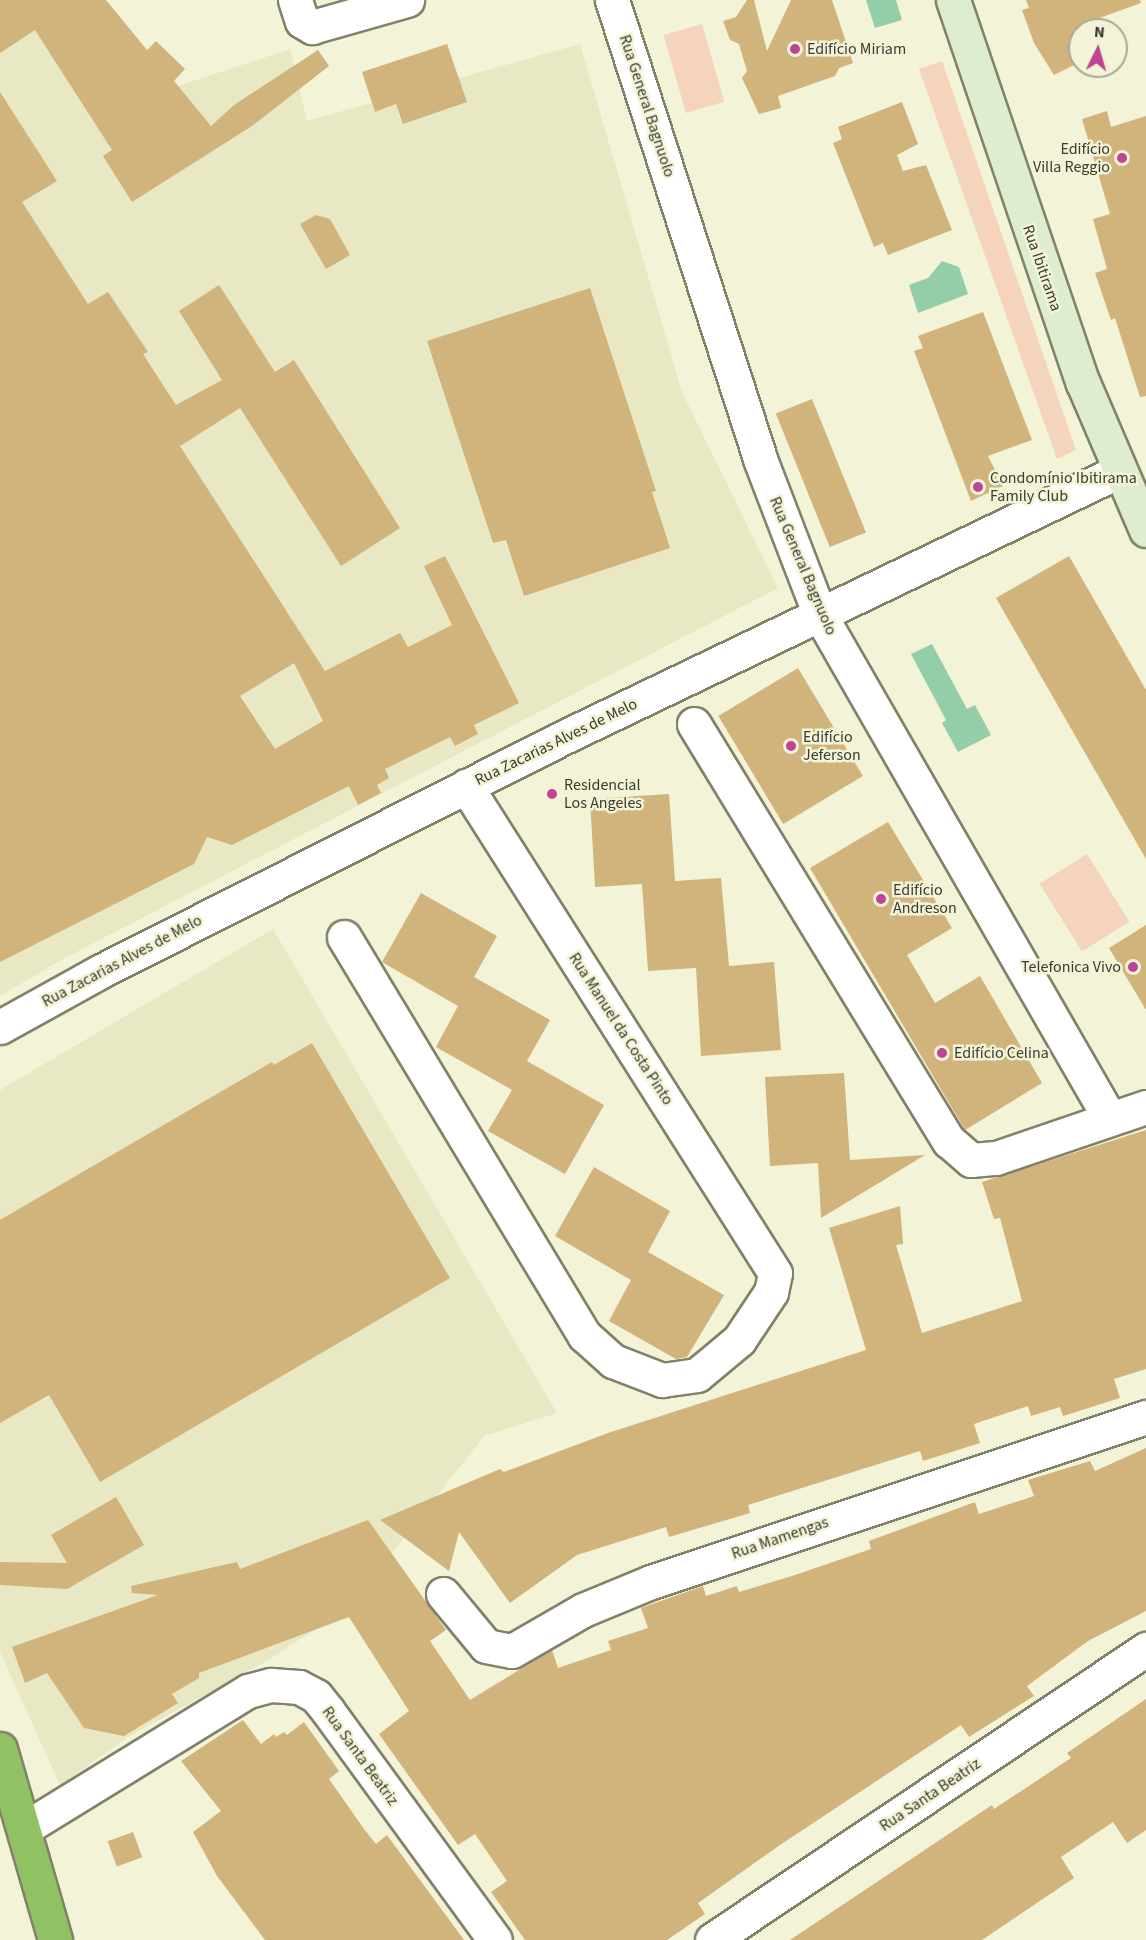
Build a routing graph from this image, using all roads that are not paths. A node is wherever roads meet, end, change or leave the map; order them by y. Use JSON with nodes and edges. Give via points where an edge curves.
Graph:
{"nodes":[{"id":1,"x":407,"y":0,"type":"edge"},
{"id":2,"x":612,"y":0,"type":"edge"},
{"id":3,"x":953,"y":0,"type":"edge"},
{"id":4,"x":301,"y":13,"type":"edge"},
{"id":5,"x":1119,"y":471,"type":"junction"},
{"id":6,"x":1146,"y":530,"type":"edge"},
{"id":7,"x":820,"y":615,"type":"junction"},
{"id":8,"x":694,"y":724,"type":"dead end"},
{"id":9,"x":466,"y":786,"type":"junction"},
{"id":10,"x":344,"y":937,"type":"dead end"},
{"id":11,"x":0,"y":1027,"type":"edge"},
{"id":12,"x":1146,"y":1107,"type":"edge"},
{"id":13,"x":1110,"y":1119,"type":"junction"},
{"id":14,"x":1146,"y":1417,"type":"edge"},
{"id":15,"x":443,"y":1594,"type":"dead end"},
{"id":16,"x":1146,"y":1649,"type":"edge"},
{"id":17,"x":0,"y":1749,"type":"edge"},
{"id":18,"x":24,"y":1828,"type":"junction"},
{"id":19,"x":55,"y":1940,"type":"edge"},
{"id":20,"x":495,"y":1940,"type":"edge"},
{"id":21,"x":712,"y":1940,"type":"edge"}],
"edges":[{"from":1,"to":4,"type":"street","via":[[321,27]]},
{"from":2,"to":7,"type":"street","name":"Rua General Bagnuolo","via":[[760,459]]},
{"from":3,"to":5,"type":"main road","name":"Rua Ibitirama","via":[[1040,265]]},
{"from":5,"to":6,"type":"main road","name":"Rua Ibitirama"},
{"from":5,"to":7,"type":"street","name":"Rua Zacarias Alves de Melo"},
{"from":7,"to":9,"type":"street","name":"Rua Zacarias Alves de Melo"},
{"from":7,"to":13,"type":"street","name":"Rua General Bagnuolo"},
{"from":8,"to":13,"type":"street","via":[[943,1131],[958,1148],[971,1160],[984,1160]]},
{"from":9,"to":10,"type":"street","name":"Rua Manuel da Costa Pinto","via":[[775,1273],[771,1292],[740,1340],[697,1375],[662,1380],[613,1361],[584,1335]]},
{"from":9,"to":11,"type":"street","name":"Rua Zacarias Alves de Melo","via":[[111,965]]},
{"from":12,"to":13,"type":"street"},
{"from":14,"to":15,"type":"street","name":"Rua Mamengas","via":[[651,1582],[583,1610],[512,1651],[486,1646]]},
{"from":16,"to":21,"type":"street","name":"Rua Santa Beatriz"},
{"from":17,"to":18,"type":"highway"},
{"from":18,"to":19,"type":"highway"},
{"from":18,"to":20,"type":"street","name":"Rua Santa Beatriz","via":[[248,1691],[271,1685],[299,1687],[315,1696],[328,1711]]}]}
